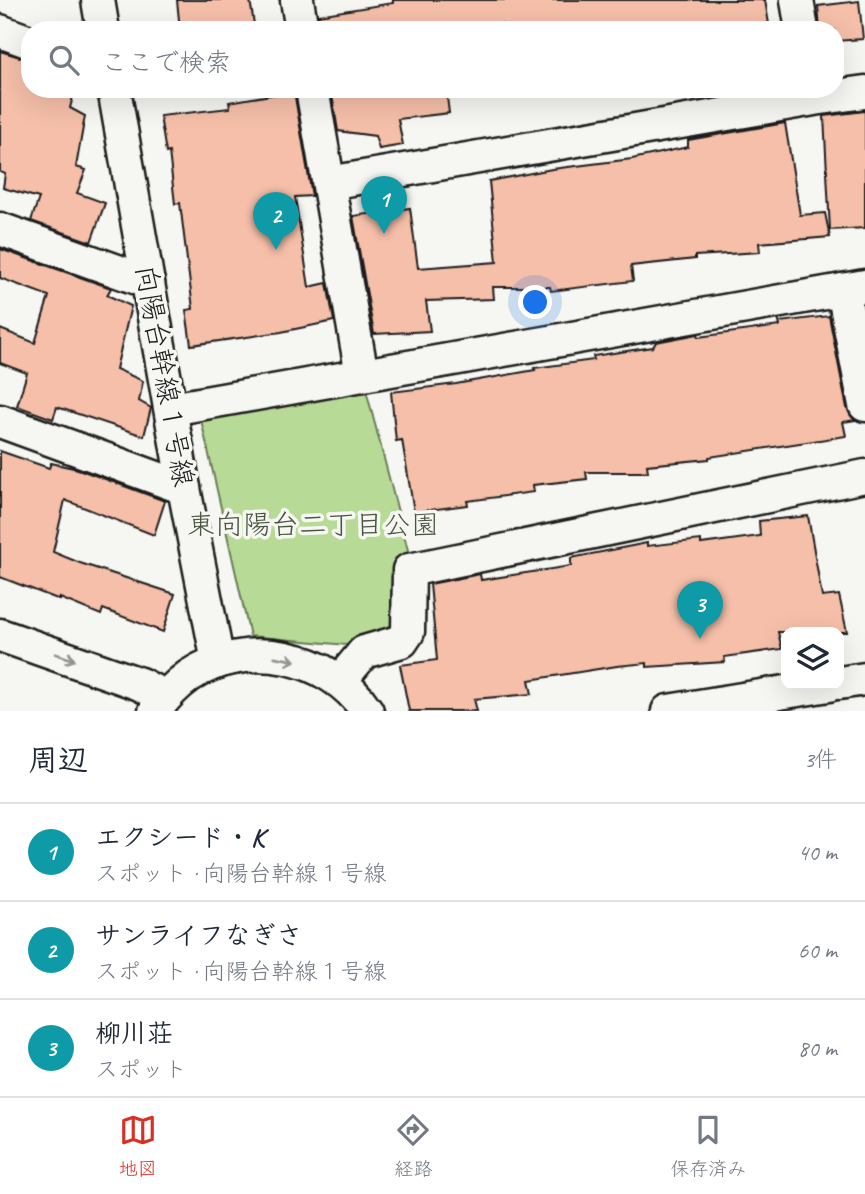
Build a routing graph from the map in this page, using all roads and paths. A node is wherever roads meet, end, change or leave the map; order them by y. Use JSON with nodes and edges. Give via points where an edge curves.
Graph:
{"nodes":[{"id":1,"x":97,"y":0,"type":"edge"},
{"id":2,"x":297,"y":0,"type":"edge"},
{"id":3,"x":797,"y":0,"type":"edge"},
{"id":4,"x":101,"y":21,"type":"edge"},
{"id":5,"x":300,"y":21,"type":"edge"},
{"id":6,"x":800,"y":21,"type":"edge"},
{"id":7,"x":0,"y":31,"type":"edge"},
{"id":8,"x":21,"y":39,"type":"edge"},
{"id":9,"x":865,"y":92,"type":"edge"},
{"id":10,"x":844,"y":93,"type":"edge"},
{"id":11,"x":116,"y":98,"type":"edge"},
{"id":12,"x":314,"y":98,"type":"edge"},
{"id":13,"x":791,"y":98,"type":"edge"},
{"id":14,"x":329,"y":183,"type":"junction"},
{"id":15,"x":0,"y":229,"type":"edge"},
{"id":16,"x":148,"y":282,"type":"junction"},
{"id":17,"x":854,"y":288,"type":"edge"},
{"id":18,"x":362,"y":375,"type":"junction"},
{"id":19,"x":865,"y":405,"type":"edge"},
{"id":20,"x":172,"y":409,"type":"junction"},
{"id":21,"x":0,"y":421,"type":"edge"},
{"id":22,"x":865,"y":476,"type":"edge"},
{"id":23,"x":184,"y":488,"type":"junction"},
{"id":24,"x":0,"y":635,"type":"edge"},
{"id":25,"x":218,"y":662,"type":"junction"},
{"id":26,"x":865,"y":679,"type":"edge"},
{"id":27,"x":340,"y":681,"type":"junction"},
{"id":28,"x":844,"y":682,"type":"edge"},
{"id":29,"x":798,"y":690,"type":"edge"},
{"id":30,"x":160,"y":704,"type":"edge"},
{"id":31,"x":367,"y":711,"type":"edge"},
{"id":32,"x":668,"y":711,"type":"edge"}],
"edges":[{"from":1,"to":4,"type":"street"},
{"from":2,"to":5,"type":"street"},
{"from":3,"to":6,"type":"street"},
{"from":7,"to":8,"type":"street"},
{"from":9,"to":10,"type":"street"},
{"from":11,"to":16,"type":"street","name":"向陽台幹線１号線"},
{"from":12,"to":14,"type":"street"},
{"from":13,"to":14,"type":"street"},
{"from":14,"to":18,"type":"street"},
{"from":15,"to":16,"type":"street"},
{"from":16,"to":20,"type":"street","name":"向陽台幹線１号線"},
{"from":17,"to":18,"type":"street"},
{"from":17,"to":19,"type":"street"},
{"from":18,"to":20,"type":"street"},
{"from":20,"to":23,"type":"street","name":"向陽台幹線１号線"},
{"from":21,"to":23,"type":"street"},
{"from":22,"to":27,"type":"street","via":[[409,570],[408,632],[402,641],[364,652]]},
{"from":23,"to":25,"type":"street","name":"向陽台幹線１号線"},
{"from":24,"to":30,"type":"street","one_way":true,"via":[[141,684]]},
{"from":25,"to":27,"type":"street","one_way":true,"via":[[250,655],[282,656],[312,665]]},
{"from":25,"to":30,"type":"street","via":[[190,676]]},
{"from":26,"to":28,"type":"street"},
{"from":27,"to":31,"type":"street"},
{"from":29,"to":32,"type":"street"}]}
